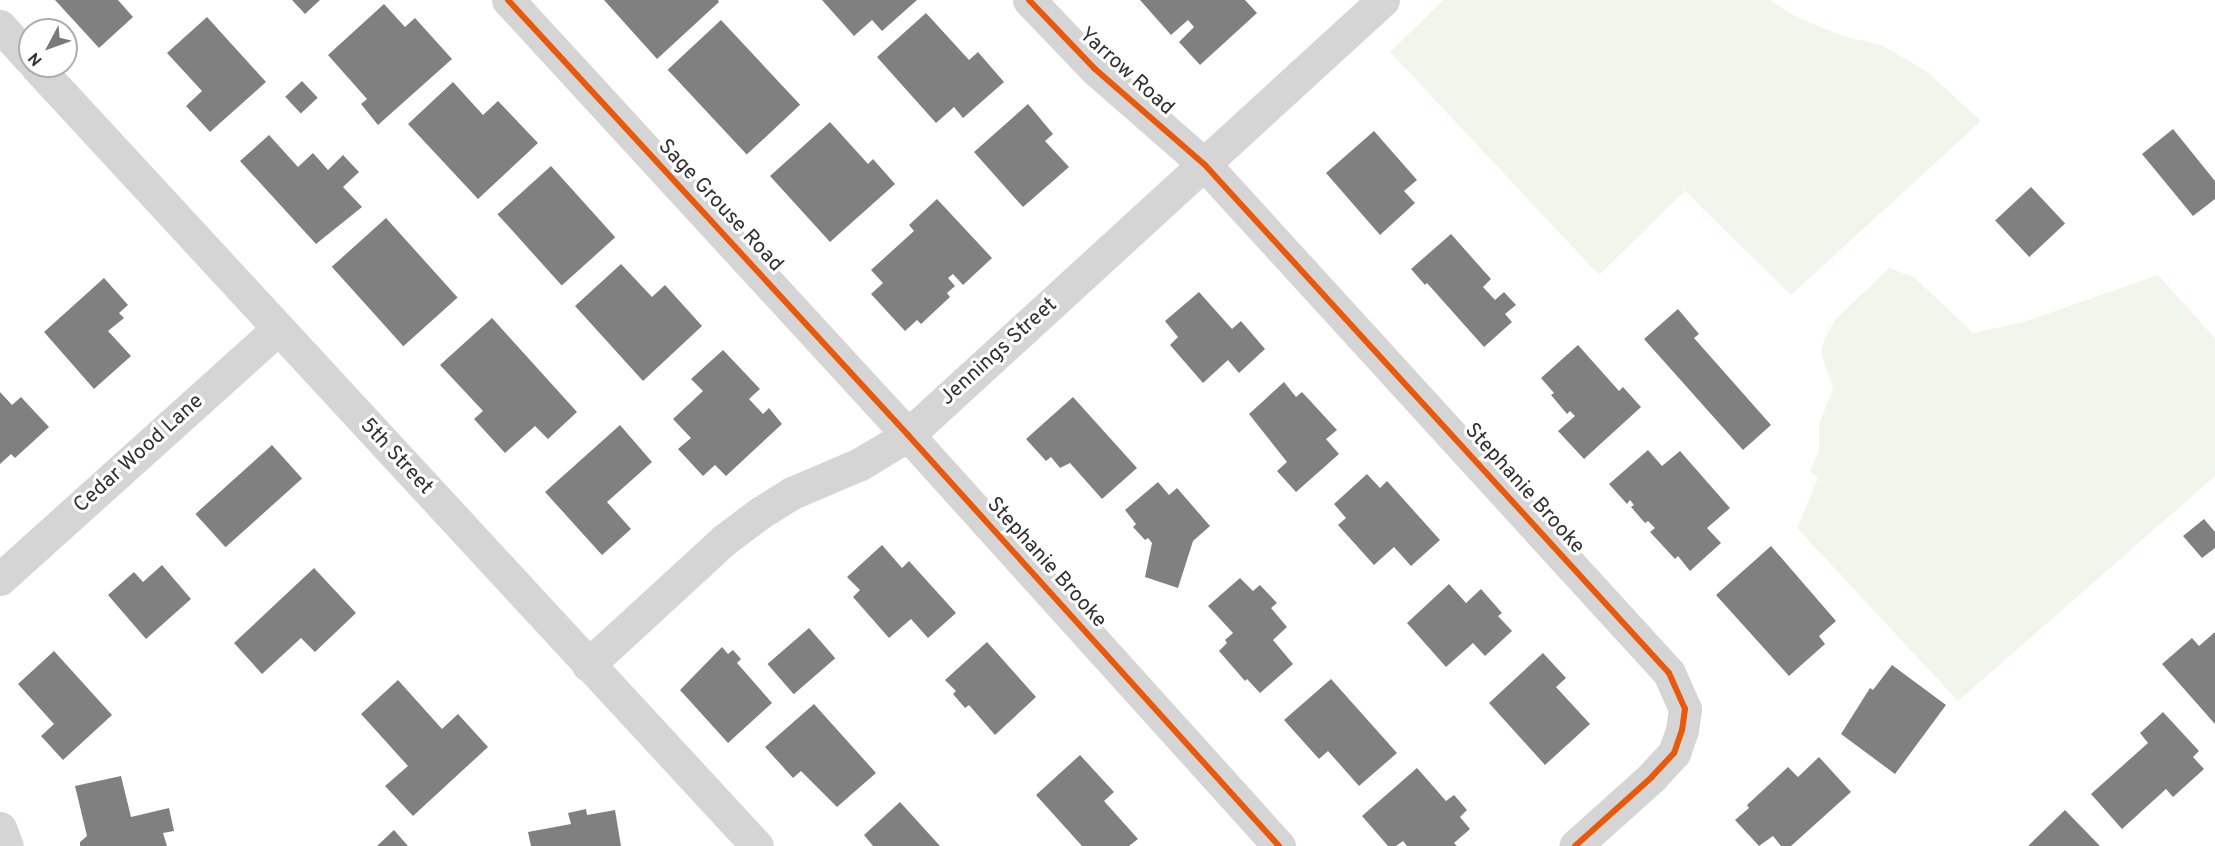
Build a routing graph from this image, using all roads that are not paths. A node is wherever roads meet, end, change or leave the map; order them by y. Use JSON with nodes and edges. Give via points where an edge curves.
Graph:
{"nodes":[{"id":1,"x":508,"y":0,"type":"edge"},
{"id":2,"x":1029,"y":0,"type":"edge"},
{"id":3,"x":1383,"y":0,"type":"edge"},
{"id":4,"x":0,"y":26,"type":"edge"},
{"id":5,"x":18,"y":46,"type":"edge"},
{"id":6,"x":47,"y":78,"type":"edge"},
{"id":7,"x":1205,"y":165,"type":"junction"},
{"id":8,"x":278,"y":328,"type":"junction"},
{"id":9,"x":908,"y":435,"type":"junction"},
{"id":10,"x":0,"y":579,"type":"edge"},
{"id":11,"x":588,"y":665,"type":"junction"},
{"id":12,"x":0,"y":828,"type":"edge"},
{"id":13,"x":7,"y":846,"type":"edge"},
{"id":14,"x":757,"y":846,"type":"edge"},
{"id":15,"x":1279,"y":846,"type":"edge"},
{"id":16,"x":1575,"y":846,"type":"edge"}],
"edges":[{"from":1,"to":9,"type":"street","name":"Sage Grouse Road"},
{"from":2,"to":7,"type":"street","name":"Yarrow Road","via":[[1095,69]]},
{"from":3,"to":7,"type":"street","name":"Jennings Street"},
{"from":4,"to":5,"type":"street"},
{"from":6,"to":8,"type":"street","name":"5th Street"},
{"from":7,"to":9,"type":"street","name":"Jennings Street"},
{"from":7,"to":16,"type":"street","name":"Stephanie Brooke","via":[[1669,673],[1685,709],[1674,753]]},
{"from":8,"to":10,"type":"street","name":"Cedar Wood Lane"},
{"from":8,"to":11,"type":"street","name":"5th Street"},
{"from":9,"to":11,"type":"street","name":"Jennings Street","via":[[860,464],[792,493],[760,513],[724,540]]},
{"from":9,"to":15,"type":"street","name":"Stephanie Brooke"},
{"from":11,"to":14,"type":"street","name":"5th Street"},
{"from":12,"to":13,"type":"street"}]}
